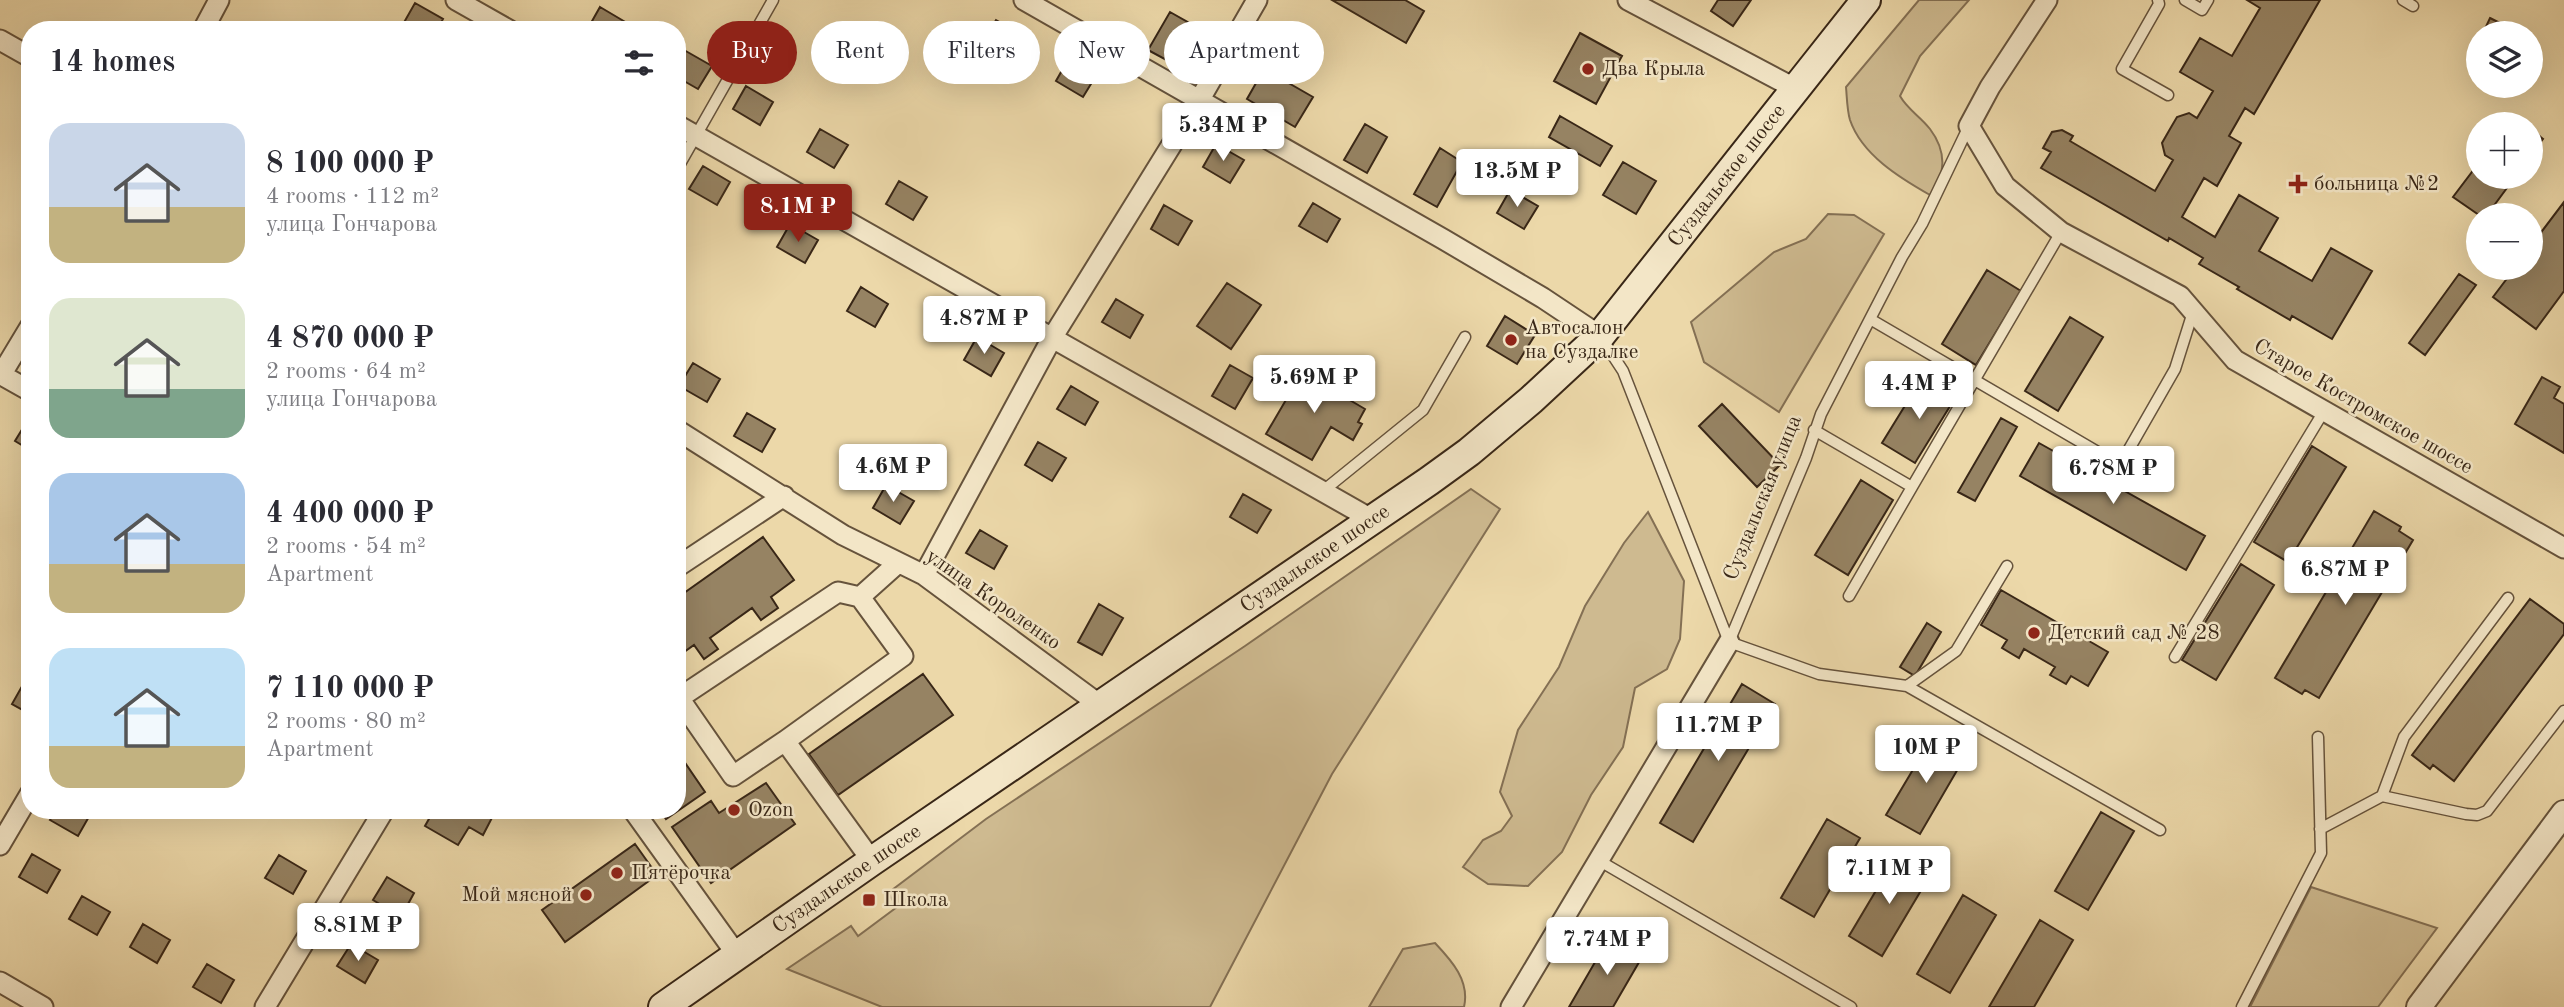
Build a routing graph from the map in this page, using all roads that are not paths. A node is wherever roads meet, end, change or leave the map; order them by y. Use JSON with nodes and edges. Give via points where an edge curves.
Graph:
{"nodes":[{"id":1,"x":219,"y":0,"type":"edge"},
{"id":2,"x":456,"y":0,"type":"edge"},
{"id":3,"x":773,"y":0,"type":"edge"},
{"id":4,"x":1024,"y":0,"type":"edge"},
{"id":5,"x":1257,"y":0,"type":"edge"},
{"id":6,"x":1628,"y":0,"type":"edge"},
{"id":7,"x":1866,"y":0,"type":"edge"},
{"id":8,"x":2047,"y":0,"type":"edge"},
{"id":9,"x":2158,"y":0,"type":"edge"},
{"id":10,"x":2185,"y":0,"type":"edge"},
{"id":11,"x":2208,"y":0,"type":"edge"},
{"id":12,"x":2403,"y":0,"type":"edge"},
{"id":13,"x":2413,"y":6,"type":"dead end"},
{"id":14,"x":208,"y":21,"type":"edge"},
{"id":15,"x":493,"y":21,"type":"edge"},
{"id":16,"x":0,"y":40,"type":"edge"},
{"id":17,"x":21,"y":52,"type":"edge"},
{"id":18,"x":1796,"y":89,"type":"junction"},
{"id":19,"x":2168,"y":95,"type":"dead end"},
{"id":20,"x":1200,"y":99,"type":"junction"},
{"id":21,"x":1969,"y":126,"type":"junction"},
{"id":22,"x":686,"y":130,"type":"edge"},
{"id":23,"x":697,"y":136,"type":"junction"},
{"id":24,"x":686,"y":154,"type":"edge"},
{"id":25,"x":2061,"y":232,"type":"junction"},
{"id":26,"x":2193,"y":311,"type":"junction"},
{"id":27,"x":1870,"y":319,"type":"junction"},
{"id":28,"x":1600,"y":336,"type":"junction"},
{"id":29,"x":1465,"y":337,"type":"dead end"},
{"id":30,"x":1052,"y":338,"type":"junction"},
{"id":31,"x":21,"y":342,"type":"edge"},
{"id":32,"x":1,"y":375,"type":"edge"},
{"id":33,"x":1974,"y":381,"type":"junction"},
{"id":34,"x":21,"y":386,"type":"edge"},
{"id":35,"x":2324,"y":411,"type":"junction"},
{"id":36,"x":1814,"y":430,"type":"junction"},
{"id":37,"x":686,"y":436,"type":"edge"},
{"id":38,"x":1912,"y":488,"type":"junction"},
{"id":39,"x":1323,"y":491,"type":"junction"},
{"id":40,"x":784,"y":496,"type":"junction"},
{"id":41,"x":1373,"y":520,"type":"junction"},
{"id":42,"x":2564,"y":548,"type":"edge"},
{"id":43,"x":686,"y":561,"type":"edge"},
{"id":44,"x":898,"y":563,"type":"junction"},
{"id":45,"x":2007,"y":566,"type":"dead end"},
{"id":46,"x":924,"y":575,"type":"junction"},
{"id":47,"x":1849,"y":596,"type":"dead end"},
{"id":48,"x":860,"y":597,"type":"junction"},
{"id":49,"x":2508,"y":598,"type":"dead end"},
{"id":50,"x":1729,"y":642,"type":"junction"},
{"id":51,"x":2175,"y":657,"type":"dead end"},
{"id":52,"x":1907,"y":686,"type":"junction"},
{"id":53,"x":686,"y":692,"type":"edge"},
{"id":54,"x":1100,"y":705,"type":"junction"},
{"id":55,"x":686,"y":708,"type":"edge"},
{"id":56,"x":2564,"y":711,"type":"edge"},
{"id":57,"x":2318,"y":737,"type":"dead end"},
{"id":58,"x":785,"y":741,"type":"junction"},
{"id":59,"x":2382,"y":796,"type":"junction"},
{"id":60,"x":21,"y":809,"type":"edge"},
{"id":61,"x":2564,"y":813,"type":"edge"},
{"id":62,"x":379,"y":819,"type":"edge"},
{"id":63,"x":639,"y":819,"type":"edge"},
{"id":64,"x":2320,"y":829,"type":"junction"},
{"id":65,"x":2160,"y":830,"type":"dead end"},
{"id":66,"x":0,"y":845,"type":"edge"},
{"id":67,"x":1598,"y":860,"type":"junction"},
{"id":68,"x":872,"y":861,"type":"junction"},
{"id":69,"x":737,"y":955,"type":"junction"},
{"id":70,"x":0,"y":982,"type":"edge"},
{"id":71,"x":43,"y":1007,"type":"edge"},
{"id":72,"x":265,"y":1007,"type":"edge"},
{"id":73,"x":663,"y":1007,"type":"edge"},
{"id":74,"x":1511,"y":1007,"type":"edge"},
{"id":75,"x":1851,"y":1007,"type":"edge"},
{"id":76,"x":2242,"y":1007,"type":"edge"},
{"id":77,"x":2419,"y":1007,"type":"edge"}],
"edges":[{"from":1,"to":14,"type":"street"},
{"from":2,"to":15,"type":"street"},
{"from":3,"to":23,"type":"lane"},
{"from":4,"to":20,"type":"street"},
{"from":5,"to":20,"type":"street"},
{"from":6,"to":18,"type":"street"},
{"from":7,"to":18,"type":"main road","name":"Суздальское шоссе"},
{"from":8,"to":21,"type":"street","name":"Суздальская улица"},
{"from":9,"to":19,"type":"lane","via":[[2160,4],[2122,69]]},
{"from":10,"to":11,"type":"lane","via":[[2202,10]]},
{"from":12,"to":13,"type":"lane"},
{"from":16,"to":17,"type":"street"},
{"from":18,"to":28,"type":"main road","name":"Суздальское шоссе"},
{"from":20,"to":28,"type":"street","via":[[1543,298]]},
{"from":20,"to":30,"type":"street"},
{"from":21,"to":25,"type":"street","name":"Старое Костромское шоссе","via":[[2005,186]]},
{"from":21,"to":27,"type":"lane","name":"Суздальская улица"},
{"from":22,"to":23,"type":"street"},
{"from":23,"to":24,"type":"lane"},
{"from":23,"to":30,"type":"street"},
{"from":25,"to":26,"type":"street","name":"Старое Костромское шоссе","via":[[2180,296]]},
{"from":25,"to":33,"type":"lane"},
{"from":26,"to":33,"type":"lane","via":[[2175,369],[2120,465]]},
{"from":26,"to":35,"type":"street","name":"Старое Костромское шоссе","via":[[2235,360]]},
{"from":27,"to":33,"type":"lane"},
{"from":27,"to":36,"type":"lane","name":"Суздальская улица"},
{"from":28,"to":41,"type":"main road","name":"Суздальское шоссе","via":[[1469,452]]},
{"from":28,"to":50,"type":"lane","via":[[1623,371]]},
{"from":29,"to":39,"type":"lane","via":[[1423,410]]},
{"from":30,"to":39,"type":"street"},
{"from":30,"to":46,"type":"street"},
{"from":31,"to":32,"type":"street"},
{"from":32,"to":34,"type":"street"},
{"from":33,"to":38,"type":"lane"},
{"from":35,"to":42,"type":"street","name":"Старое Костромское шоссе"},
{"from":35,"to":51,"type":"lane"},
{"from":36,"to":38,"type":"lane"},
{"from":36,"to":50,"type":"lane","name":"Суздальская улица"},
{"from":37,"to":40,"type":"street","name":"улица Короленко"},
{"from":38,"to":47,"type":"lane"},
{"from":39,"to":41,"type":"street"},
{"from":40,"to":43,"type":"street"},
{"from":40,"to":44,"type":"street","name":"улица Короленко","via":[[843,535]]},
{"from":41,"to":54,"type":"main road","name":"Суздальское шоссе"},
{"from":44,"to":46,"type":"street","name":"улица Короленко"},
{"from":44,"to":48,"type":"street"},
{"from":45,"to":52,"type":"lane","via":[[1956,651]]},
{"from":46,"to":54,"type":"street","name":"улица Короленко"},
{"from":48,"to":53,"type":"street","via":[[838,592]]},
{"from":48,"to":58,"type":"street","via":[[903,656]]},
{"from":49,"to":59,"type":"lane","via":[[2403,737]]},
{"from":50,"to":52,"type":"lane","via":[[1819,674]]},
{"from":50,"to":67,"type":"street","name":"Суздальская улица"},
{"from":52,"to":65,"type":"lane"},
{"from":54,"to":68,"type":"main road","name":"Суздальское шоссе"},
{"from":55,"to":58,"type":"street","via":[[733,776]]},
{"from":56,"to":59,"type":"lane","via":[[2487,811],[2466,814]]},
{"from":57,"to":64,"type":"lane"},
{"from":58,"to":68,"type":"street"},
{"from":59,"to":64,"type":"lane"},
{"from":60,"to":66,"type":"street"},
{"from":61,"to":77,"type":"street"},
{"from":62,"to":72,"type":"street"},
{"from":63,"to":69,"type":"street"},
{"from":64,"to":76,"type":"lane","via":[[2321,853]]},
{"from":67,"to":74,"type":"street","name":"Суздальская улица"},
{"from":67,"to":75,"type":"lane"},
{"from":68,"to":69,"type":"main road","name":"Суздальское шоссе"},
{"from":69,"to":73,"type":"main road","name":"Суздальское шоссе"},
{"from":70,"to":71,"type":"street"}]}
